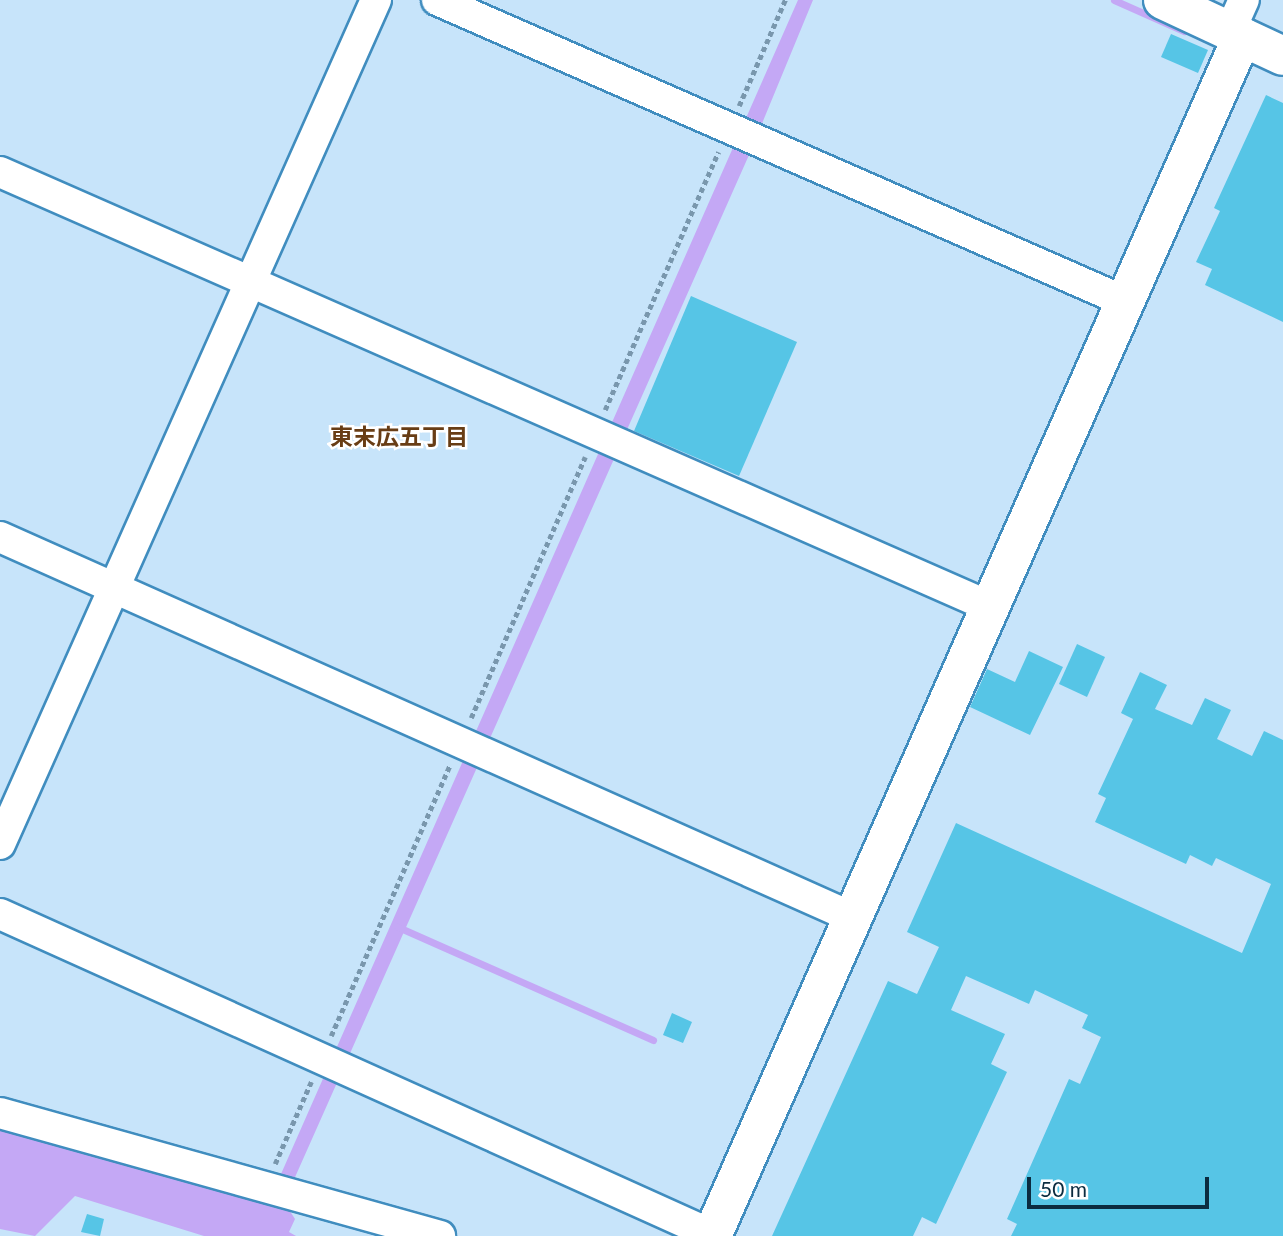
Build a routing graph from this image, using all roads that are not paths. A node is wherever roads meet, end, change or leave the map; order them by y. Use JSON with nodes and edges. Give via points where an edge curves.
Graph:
{"nodes":[{"id":1,"x":376,"y":0,"type":"edge"},
{"id":2,"x":436,"y":0,"type":"edge"},
{"id":3,"x":1163,"y":0,"type":"edge"},
{"id":4,"x":1238,"y":23,"type":"edge"},
{"id":5,"x":1283,"y":55,"type":"edge"},
{"id":6,"x":0,"y":172,"type":"edge"},
{"id":7,"x":251,"y":282,"type":"junction"},
{"id":8,"x":1124,"y":301,"type":"junction"},
{"id":9,"x":0,"y":537,"type":"edge"},
{"id":10,"x":114,"y":587,"type":"junction"},
{"id":11,"x":991,"y":607,"type":"junction"},
{"id":12,"x":0,"y":845,"type":"edge"},
{"id":13,"x":0,"y":914,"type":"edge"},
{"id":14,"x":852,"y":917,"type":"junction"},
{"id":15,"x":0,"y":1113,"type":"edge"},
{"id":16,"x":440,"y":1236,"type":"edge"},
{"id":17,"x":712,"y":1236,"type":"edge"}],
"edges":[{"from":1,"to":7,"type":"street"},
{"from":2,"to":8,"type":"street"},
{"from":3,"to":4,"type":"street"},
{"from":4,"to":5,"type":"street"},
{"from":4,"to":8,"type":"street"},
{"from":6,"to":7,"type":"street"},
{"from":7,"to":10,"type":"street"},
{"from":7,"to":11,"type":"street"},
{"from":8,"to":11,"type":"street"},
{"from":9,"to":10,"type":"street"},
{"from":10,"to":12,"type":"street"},
{"from":10,"to":14,"type":"street"},
{"from":11,"to":14,"type":"street"},
{"from":13,"to":17,"type":"street"},
{"from":14,"to":17,"type":"street"},
{"from":15,"to":16,"type":"street"}]}
